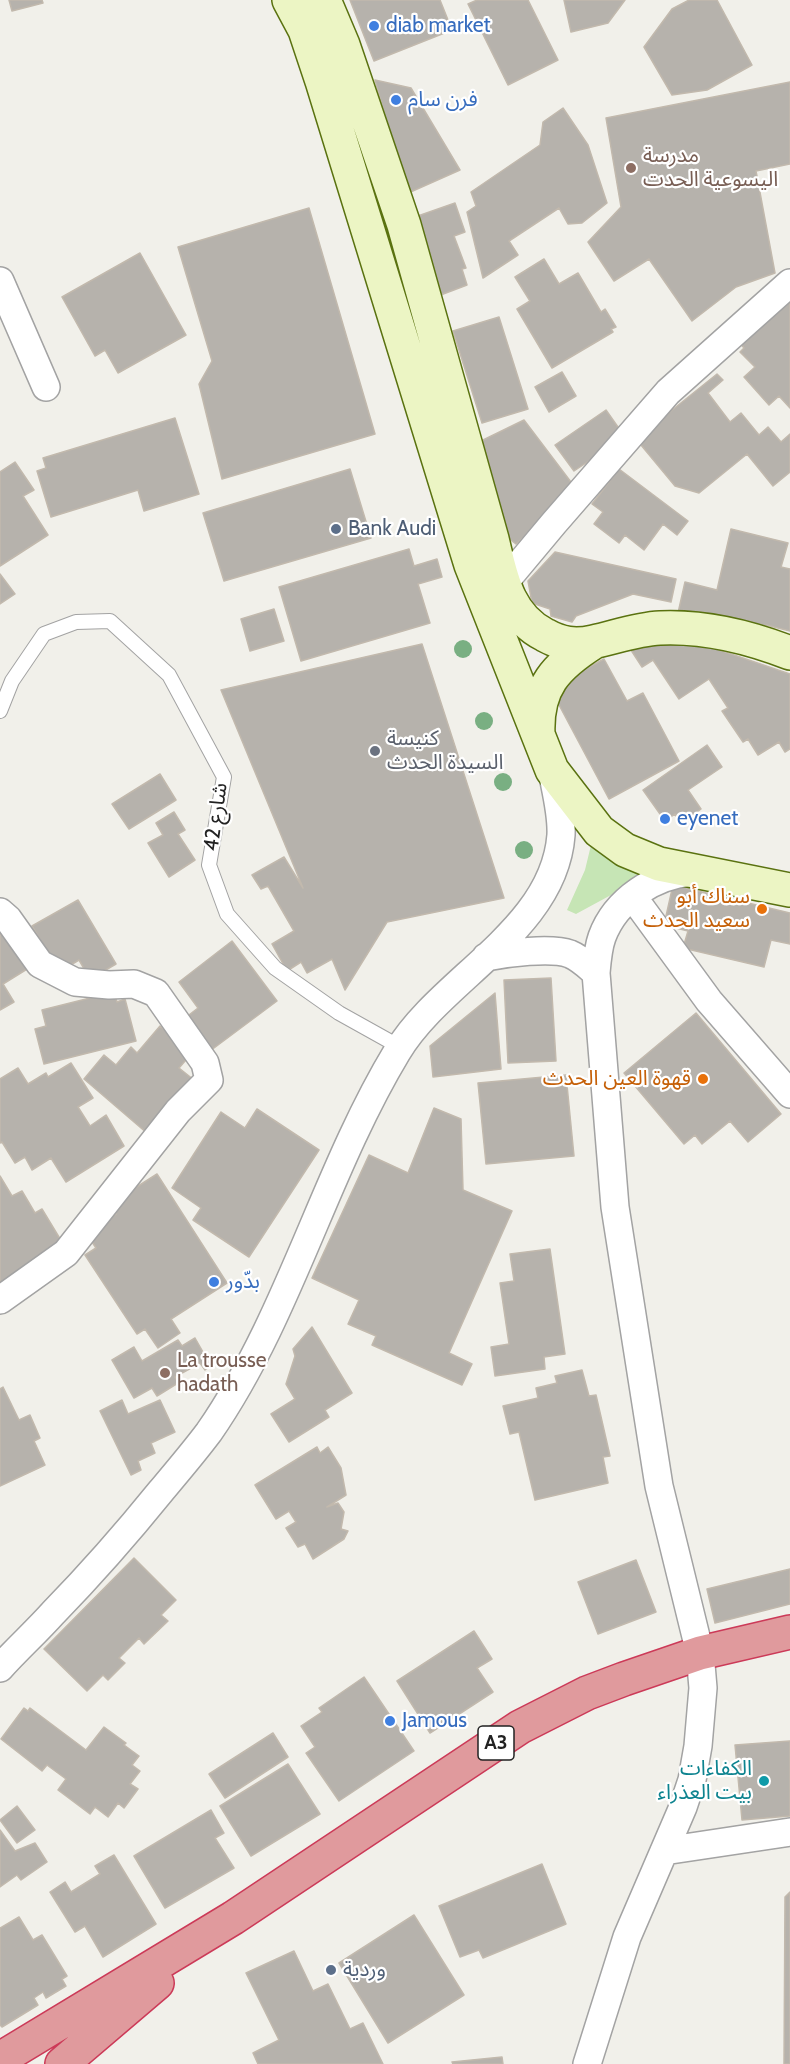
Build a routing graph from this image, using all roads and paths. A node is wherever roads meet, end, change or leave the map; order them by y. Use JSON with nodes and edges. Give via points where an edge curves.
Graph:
{"nodes":[{"id":1,"x":289,"y":0,"type":"edge"},
{"id":2,"x":324,"y":0,"type":"edge"},
{"id":3,"x":0,"y":281,"type":"edge"},
{"id":4,"x":790,"y":283,"type":"edge"},
{"id":5,"x":46,"y":387,"type":"dead end"},
{"id":6,"x":493,"y":590,"type":"junction"},
{"id":7,"x":594,"y":642,"type":"junction"},
{"id":8,"x":790,"y":653,"type":"edge"},
{"id":9,"x":0,"y":711,"type":"edge"},
{"id":10,"x":538,"y":736,"type":"junction"},
{"id":11,"x":552,"y":770,"type":"junction"},
{"id":12,"x":712,"y":873,"type":"junction"},
{"id":13,"x":790,"y":890,"type":"edge"},
{"id":14,"x":633,"y":897,"type":"junction"},
{"id":15,"x":0,"y":912,"type":"edge"},
{"id":16,"x":486,"y":957,"type":"junction"},
{"id":17,"x":596,"y":974,"type":"junction"},
{"id":18,"x":400,"y":1047,"type":"junction"},
{"id":19,"x":790,"y":1094,"type":"edge"},
{"id":20,"x":0,"y":1300,"type":"edge"},
{"id":21,"x":790,"y":1632,"type":"edge"},
{"id":22,"x":700,"y":1653,"type":"junction"},
{"id":23,"x":0,"y":1668,"type":"edge"},
{"id":24,"x":790,"y":1832,"type":"edge"},
{"id":25,"x":664,"y":1851,"type":"junction"},
{"id":26,"x":233,"y":1918,"type":"junction"},
{"id":27,"x":0,"y":2059,"type":"edge"},
{"id":28,"x":62,"y":2064,"type":"edge"},
{"id":29,"x":587,"y":2064,"type":"edge"}],
"edges":[{"from":1,"to":6,"type":"street","via":[[305,30],[322,81],[471,565]]},
{"from":2,"to":6,"type":"street","via":[[404,225]]},
{"from":3,"to":5,"type":"street"},
{"from":4,"to":6,"type":"street","via":[[668,392]]},
{"from":6,"to":7,"type":"street","via":[[540,633],[567,644]]},
{"from":6,"to":10,"type":"street"},
{"from":7,"to":8,"type":"street","via":[[634,631],[681,628],[735,636]]},
{"from":7,"to":10,"type":"street","via":[[571,656],[551,678],[537,717]]},
{"from":9,"to":18,"type":"lane","name":"شارع 42","via":[[12,681],[44,634],[76,622],[110,621],[170,675],[224,777],[209,865],[227,914],[275,968],[339,1013]]},
{"from":10,"to":11,"type":"street"},
{"from":11,"to":12,"type":"street","via":[[583,813],[611,842],[659,864]]},
{"from":11,"to":16,"type":"street","via":[[561,833],[554,868],[535,903]]},
{"from":12,"to":13,"type":"street"},
{"from":12,"to":14,"type":"street","via":[[677,873]]},
{"from":14,"to":17,"type":"street","via":[[608,923]]},
{"from":14,"to":19,"type":"street","via":[[710,1001]]},
{"from":15,"to":20,"type":"street","via":[[40,964],[75,982],[134,984],[156,993],[205,1063],[209,1080],[178,1111],[66,1253]]},
{"from":16,"to":17,"type":"street","via":[[558,951],[578,958]]},
{"from":16,"to":18,"type":"street","via":[[419,1022]]},
{"from":17,"to":22,"type":"street","via":[[615,1207],[659,1486]]},
{"from":18,"to":23,"type":"street","via":[[358,1126],[265,1332],[209,1432],[114,1548]]},
{"from":21,"to":22,"type":"highway","number":"A3"},
{"from":22,"to":25,"type":"street","via":[[703,1688],[692,1780]]},
{"from":22,"to":26,"type":"highway","number":"A3","via":[[587,1693],[520,1727]]},
{"from":24,"to":25,"type":"street"},
{"from":25,"to":29,"type":"street","via":[[627,1937]]},
{"from":26,"to":27,"type":"highway","number":"A3"},
{"from":26,"to":28,"type":"highway","number":"A3"}]}
